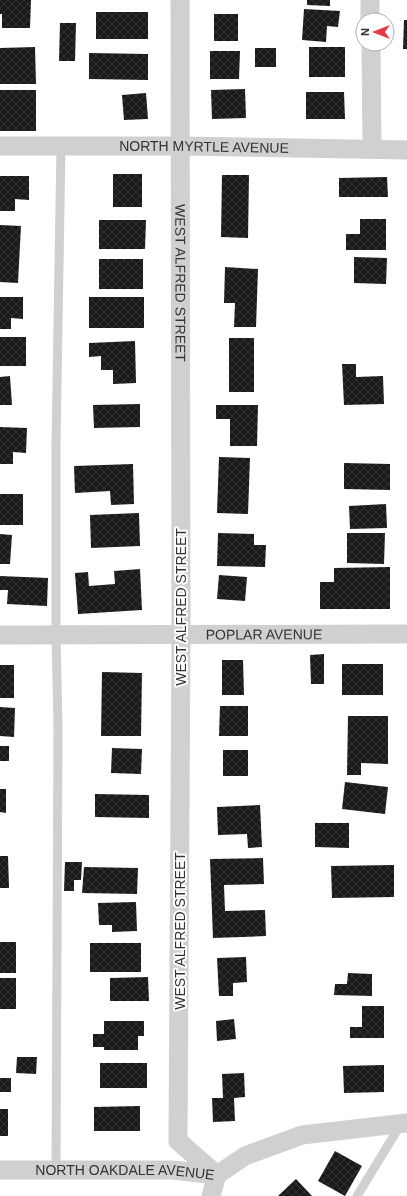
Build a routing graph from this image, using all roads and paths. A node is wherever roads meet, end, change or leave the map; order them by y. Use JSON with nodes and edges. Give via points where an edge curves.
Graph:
{"nodes":[{"id":1,"x":180,"y":0,"type":"edge"},
{"id":2,"x":370,"y":0,"type":"edge"},
{"id":3,"x":370,"y":12,"type":"edge"},
{"id":4,"x":371,"y":52,"type":"edge"},
{"id":5,"x":0,"y":146,"type":"edge"},
{"id":6,"x":61,"y":146,"type":"junction"},
{"id":7,"x":180,"y":146,"type":"junction"},
{"id":8,"x":372,"y":149,"type":"junction"},
{"id":9,"x":407,"y":150,"type":"edge"},
{"id":10,"x":56,"y":634,"type":"junction"},
{"id":11,"x":181,"y":634,"type":"junction"},
{"id":12,"x":407,"y":634,"type":"edge"},
{"id":13,"x":0,"y":635,"type":"edge"},
{"id":14,"x":404,"y":1123,"type":"edge"},
{"id":15,"x":0,"y":1170,"type":"edge"},
{"id":16,"x":56,"y":1170,"type":"junction"},
{"id":17,"x":217,"y":1175,"type":"junction"},
{"id":18,"x":211,"y":1196,"type":"edge"},
{"id":19,"x":357,"y":1196,"type":"edge"}],
"edges":[{"from":1,"to":7,"type":"street","name":"WEST ALFRED STREET"},
{"from":2,"to":3,"type":"street"},
{"from":4,"to":8,"type":"street"},
{"from":5,"to":6,"type":"street","name":"NORTH MYRTLE AVENUE"},
{"from":6,"to":7,"type":"street","name":"NORTH MYRTLE AVENUE"},
{"from":6,"to":10,"type":"lane"},
{"from":7,"to":8,"type":"street","name":"NORTH MYRTLE AVENUE"},
{"from":7,"to":11,"type":"street","name":"WEST ALFRED STREET"},
{"from":8,"to":9,"type":"street","name":"NORTH MYRTLE AVENUE"},
{"from":10,"to":11,"type":"street","name":"POPLAR AVENUE"},
{"from":10,"to":13,"type":"street","name":"POPLAR AVENUE"},
{"from":10,"to":16,"type":"lane"},
{"from":11,"to":12,"type":"street","name":"POPLAR AVENUE"},
{"from":11,"to":17,"type":"street","name":"WEST ALFRED STREET","via":[[178,1141]]},
{"from":14,"to":17,"type":"street","name":"NORTH OAKDALE AVENUE","via":[[302,1135],[245,1156]]},
{"from":14,"to":19,"type":"lane"},
{"from":15,"to":16,"type":"street","name":"NORTH OAKDALE AVENUE"},
{"from":16,"to":17,"type":"street","name":"NORTH OAKDALE AVENUE","via":[[172,1170]]},
{"from":17,"to":18,"type":"street"}]}
